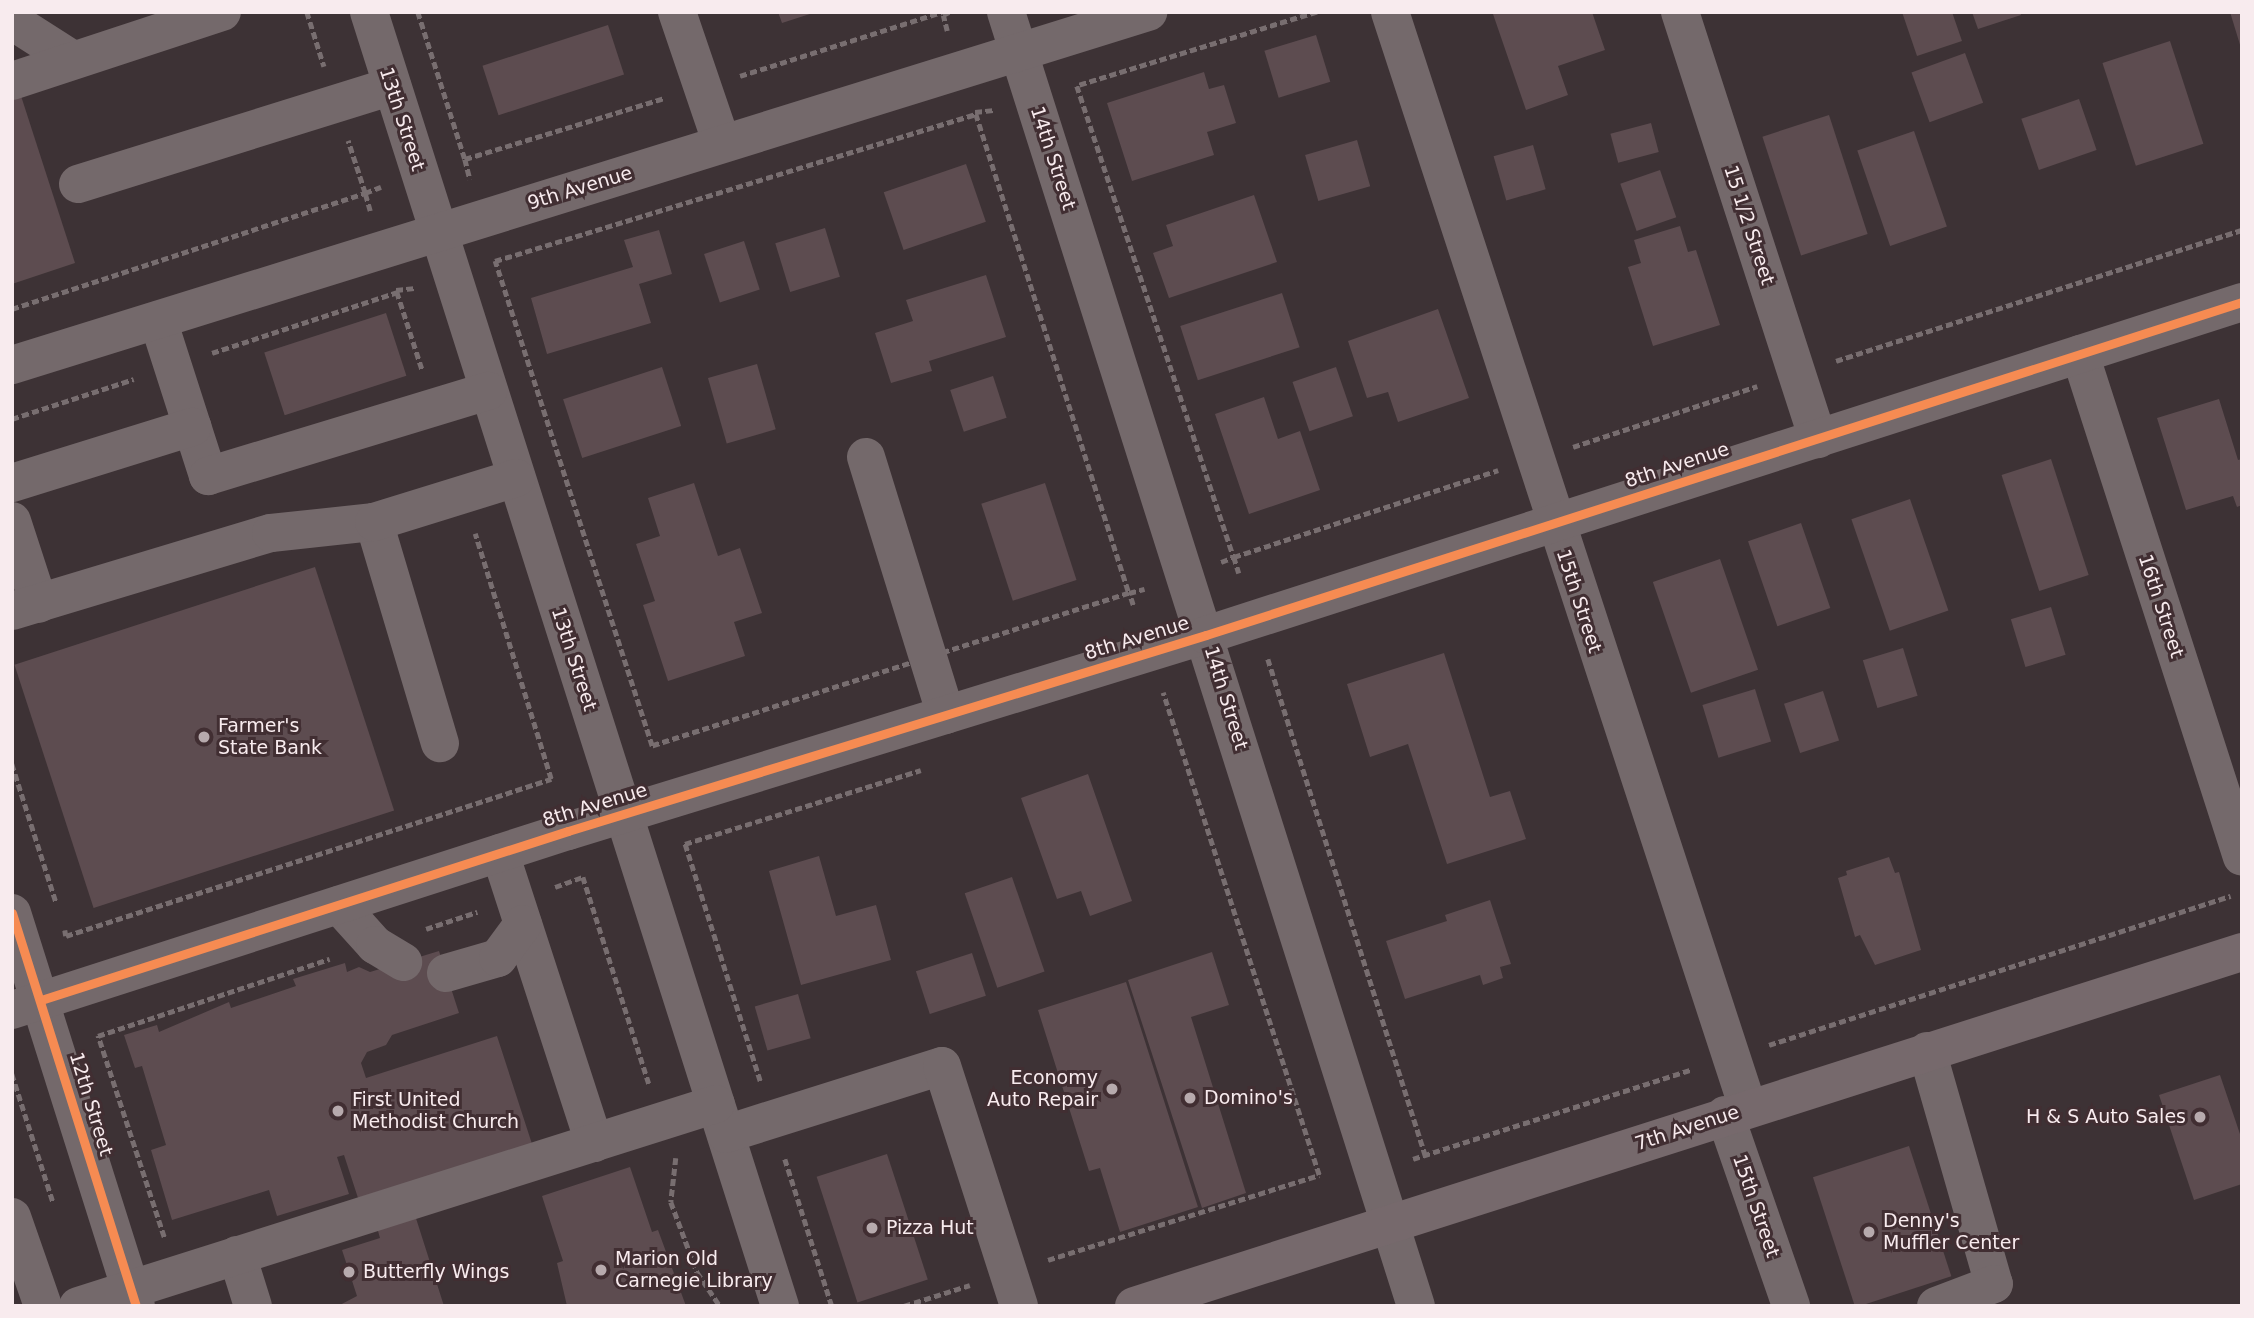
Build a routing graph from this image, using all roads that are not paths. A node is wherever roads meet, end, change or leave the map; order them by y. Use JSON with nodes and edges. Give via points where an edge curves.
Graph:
{"nodes":[{"id":1,"x":222,"y":12,"type":"edge"},
{"id":2,"x":369,"y":12,"type":"edge"},
{"id":3,"x":677,"y":12,"type":"edge"},
{"id":4,"x":1006,"y":12,"type":"edge"},
{"id":5,"x":1148,"y":12,"type":"edge"},
{"id":6,"x":1390,"y":12,"type":"edge"},
{"id":7,"x":1680,"y":12,"type":"edge"},
{"id":8,"x":12,"y":20,"type":"edge"},
{"id":9,"x":1018,"y":51,"type":"junction"},
{"id":10,"x":74,"y":61,"type":"junction"},
{"id":11,"x":12,"y":81,"type":"edge"},
{"id":12,"x":392,"y":86,"type":"junction"},
{"id":13,"x":722,"y":144,"type":"junction"},
{"id":14,"x":78,"y":184,"type":"dead end"},
{"id":15,"x":438,"y":233,"type":"junction"},
{"id":16,"x":2242,"y":302,"type":"edge"},
{"id":17,"x":158,"y":320,"type":"junction"},
{"id":18,"x":2080,"y":354,"type":"junction"},
{"id":19,"x":12,"y":365,"type":"edge"},
{"id":20,"x":488,"y":391,"type":"junction"},
{"id":21,"x":192,"y":427,"type":"junction"},
{"id":22,"x":1818,"y":439,"type":"junction"},
{"id":23,"x":866,"y":457,"type":"dead end"},
{"id":24,"x":516,"y":478,"type":"junction"},
{"id":25,"x":12,"y":483,"type":"edge"},
{"id":26,"x":12,"y":521,"type":"edge"},
{"id":27,"x":374,"y":522,"type":"junction"},
{"id":28,"x":1554,"y":523,"type":"junction"},
{"id":29,"x":26,"y":608,"type":"edge"},
{"id":30,"x":1206,"y":635,"type":"junction"},
{"id":31,"x":946,"y":715,"type":"junction"},
{"id":32,"x":440,"y":743,"type":"dead end"},
{"id":33,"x":623,"y":814,"type":"junction"},
{"id":34,"x":500,"y":853,"type":"junction"},
{"id":35,"x":2242,"y":857,"type":"edge"},
{"id":36,"x":339,"y":905,"type":"junction"},
{"id":37,"x":520,"y":912,"type":"junction"},
{"id":38,"x":12,"y":913,"type":"edge"},
{"id":39,"x":2242,"y":951,"type":"edge"},
{"id":40,"x":389,"y":953,"type":"road end"},
{"id":41,"x":446,"y":973,"type":"dead end"},
{"id":42,"x":26,"y":1005,"type":"edge"},
{"id":43,"x":1927,"y":1051,"type":"junction"},
{"id":44,"x":1736,"y":1112,"type":"junction"},
{"id":45,"x":721,"y":1119,"type":"junction"},
{"id":46,"x":594,"y":1143,"type":"junction"},
{"id":47,"x":12,"y":1217,"type":"edge"},
{"id":48,"x":1391,"y":1224,"type":"junction"},
{"id":49,"x":237,"y":1255,"type":"junction"},
{"id":50,"x":1013,"y":1289,"type":"edge"},
{"id":51,"x":134,"y":1297,"type":"edge"},
{"id":52,"x":1789,"y":1303,"type":"edge"},
{"id":53,"x":43,"y":1306,"type":"edge"},
{"id":54,"x":78,"y":1306,"type":"edge"},
{"id":55,"x":253,"y":1306,"type":"edge"},
{"id":56,"x":780,"y":1306,"type":"edge"},
{"id":57,"x":1134,"y":1306,"type":"edge"},
{"id":58,"x":1416,"y":1306,"type":"edge"},
{"id":59,"x":1936,"y":1306,"type":"edge"}],
"edges":[{"from":1,"to":10,"type":"street"},
{"from":2,"to":12,"type":"street","name":"13th Street"},
{"from":3,"to":13,"type":"street"},
{"from":4,"to":9,"type":"street","name":"14th Street"},
{"from":5,"to":9,"type":"street","name":"9th Avenue"},
{"from":6,"to":28,"type":"street","name":"15th Street"},
{"from":7,"to":22,"type":"street","name":"15 1/2 Street"},
{"from":8,"to":10,"type":"street"},
{"from":9,"to":13,"type":"street","name":"9th Avenue"},
{"from":9,"to":30,"type":"street","name":"14th Street"},
{"from":10,"to":11,"type":"street"},
{"from":12,"to":14,"type":"street"},
{"from":12,"to":15,"type":"street","name":"13th Street"},
{"from":13,"to":15,"type":"street","name":"9th Avenue"},
{"from":15,"to":17,"type":"street","name":"9th Avenue"},
{"from":15,"to":20,"type":"street","name":"13th Street"},
{"from":16,"to":18,"type":"street","name":"8th Avenue"},
{"from":17,"to":19,"type":"street","name":"9th Avenue"},
{"from":17,"to":21,"type":"street"},
{"from":18,"to":22,"type":"street","name":"8th Avenue"},
{"from":18,"to":35,"type":"street","name":"16th Street"},
{"from":20,"to":21,"type":"street","via":[[208,477]]},
{"from":20,"to":24,"type":"street","name":"13th Street"},
{"from":21,"to":25,"type":"street"},
{"from":22,"to":28,"type":"street","name":"8th Avenue"},
{"from":23,"to":31,"type":"street"},
{"from":24,"to":27,"type":"street"},
{"from":24,"to":33,"type":"street","name":"13th Street"},
{"from":26,"to":29,"type":"street"},
{"from":27,"to":29,"type":"street","via":[[271,533]]},
{"from":27,"to":32,"type":"street"},
{"from":28,"to":30,"type":"street","name":"8th Avenue"},
{"from":28,"to":44,"type":"street","name":"15th Street","via":[[1729,1058]]},
{"from":30,"to":31,"type":"street","name":"8th Avenue"},
{"from":30,"to":48,"type":"street","name":"14th Street"},
{"from":31,"to":33,"type":"street","name":"8th Avenue"},
{"from":33,"to":34,"type":"street","name":"8th Avenue"},
{"from":33,"to":45,"type":"street","name":"13th Street"},
{"from":34,"to":36,"type":"street","name":"8th Avenue"},
{"from":34,"to":37,"type":"street"},
{"from":36,"to":40,"type":"street"},
{"from":36,"to":42,"type":"street","name":"8th Avenue"},
{"from":37,"to":41,"type":"street","via":[[498,958]]},
{"from":37,"to":46,"type":"street"},
{"from":38,"to":42,"type":"street","name":"12th Street"},
{"from":39,"to":43,"type":"main road","name":"7th Avenue"},
{"from":42,"to":51,"type":"street","name":"12th Street"},
{"from":43,"to":44,"type":"main road","name":"7th Avenue"},
{"from":43,"to":59,"type":"street","via":[[1994,1284]]},
{"from":44,"to":48,"type":"main road","name":"7th Avenue"},
{"from":44,"to":52,"type":"street","name":"15th Street"},
{"from":45,"to":46,"type":"street","via":[[663,1121]]},
{"from":45,"to":50,"type":"street","via":[[772,1120],[942,1066]]},
{"from":45,"to":56,"type":"street","name":"13th Street"},
{"from":46,"to":49,"type":"street"},
{"from":47,"to":53,"type":"street"},
{"from":48,"to":57,"type":"main road","name":"7th Avenue"},
{"from":48,"to":58,"type":"street","name":"14th Street"},
{"from":49,"to":51,"type":"street","via":[[176,1274]]},
{"from":49,"to":55,"type":"street"},
{"from":51,"to":54,"type":"street"}]}
